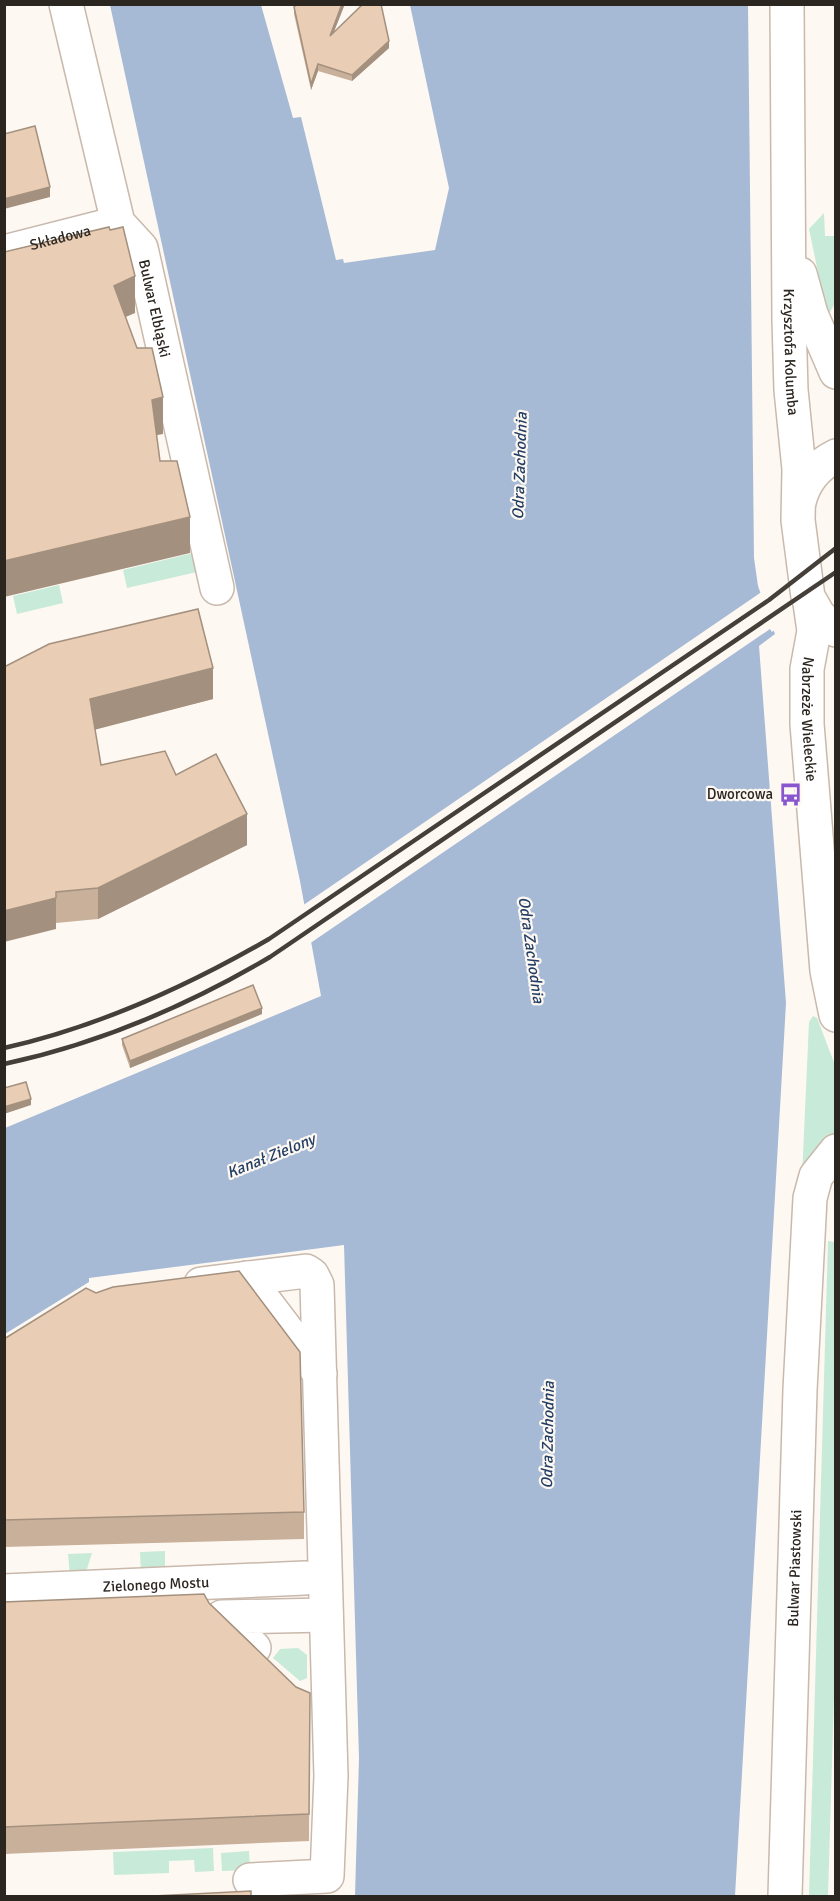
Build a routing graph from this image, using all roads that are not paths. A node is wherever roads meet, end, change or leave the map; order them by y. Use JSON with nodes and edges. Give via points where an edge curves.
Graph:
{"nodes":[{"id":1,"x":66,"y":4,"type":"edge"},
{"id":2,"x":787,"y":4,"type":"edge"},
{"id":3,"x":790,"y":201,"type":"junction"},
{"id":4,"x":118,"y":223,"type":"junction"},
{"id":5,"x":4,"y":252,"type":"edge"},
{"id":6,"x":836,"y":372,"type":"edge"},
{"id":7,"x":836,"y":456,"type":"edge"},
{"id":8,"x":799,"y":504,"type":"junction"},
{"id":9,"x":217,"y":588,"type":"dead end"},
{"id":10,"x":810,"y":603,"type":"junction"},
{"id":11,"x":836,"y":630,"type":"edge"},
{"id":12,"x":832,"y":992,"type":"edge"},
{"id":13,"x":836,"y":1015,"type":"edge"},
{"id":14,"x":836,"y":1151,"type":"edge"},
{"id":15,"x":836,"y":1210,"type":"edge"},
{"id":16,"x":808,"y":1239,"type":"junction"},
{"id":17,"x":247,"y":1278,"type":"junction"},
{"id":18,"x":177,"y":1287,"type":"edge"},
{"id":19,"x":320,"y":1374,"type":"junction"},
{"id":20,"x":305,"y":1578,"type":"dead end"},
{"id":21,"x":4,"y":1591,"type":"edge"},
{"id":22,"x":326,"y":1615,"type":"junction"},
{"id":23,"x":278,"y":1670,"type":"edge"},
{"id":24,"x":250,"y":1880,"type":"dead end"},
{"id":25,"x":785,"y":1896,"type":"edge"}],
"edges":[{"from":1,"to":4,"type":"street","name":"Bulwar Elbląski"},
{"from":2,"to":3,"type":"street","name":"Krzysztofa Kolumba"},
{"from":3,"to":6,"type":"street","name":"Krzysztofa Kolumba","via":[[804,290]]},
{"from":3,"to":8,"type":"street","name":"Krzysztofa Kolumba","via":[[789,320]]},
{"from":4,"to":5,"type":"street","name":"Składowa"},
{"from":4,"to":9,"type":"street","name":"Bulwar Elbląski","via":[[141,248]]},
{"from":7,"to":8,"type":"street","name":"Krzysztofa Kolumba","via":[[811,476]]},
{"from":8,"to":10,"type":"street","name":"Krzysztofa Kolumba","via":[[804,577]]},
{"from":10,"to":11,"type":"street","name":"Krzysztofa Kolumba","via":[[822,620]]},
{"from":10,"to":12,"type":"street","name":"Nabrzeże Wieleckie","via":[[814,631],[807,662],[806,713]]},
{"from":12,"to":13,"type":"street","name":"Nabrzeże Wieleckie"},
{"from":14,"to":16,"type":"street","name":"Bulwar Piastowski","via":[[811,1190]]},
{"from":15,"to":16,"type":"street","name":"Bulwar Piastowski","via":[[818,1217]]},
{"from":16,"to":25,"type":"street","name":"Bulwar Piastowski"},
{"from":17,"to":18,"type":"street"},
{"from":17,"to":19,"type":"street"},
{"from":17,"to":19,"type":"street","via":[[306,1271],[312,1275],[317,1285]]},
{"from":19,"to":22,"type":"street"},
{"from":20,"to":21,"type":"street","name":"Zielonego Mostu"},
{"from":22,"to":23,"type":"street","via":[[222,1617]]},
{"from":22,"to":24,"type":"street","via":[[315,1697],[331,1776],[327,1876]]}]}
